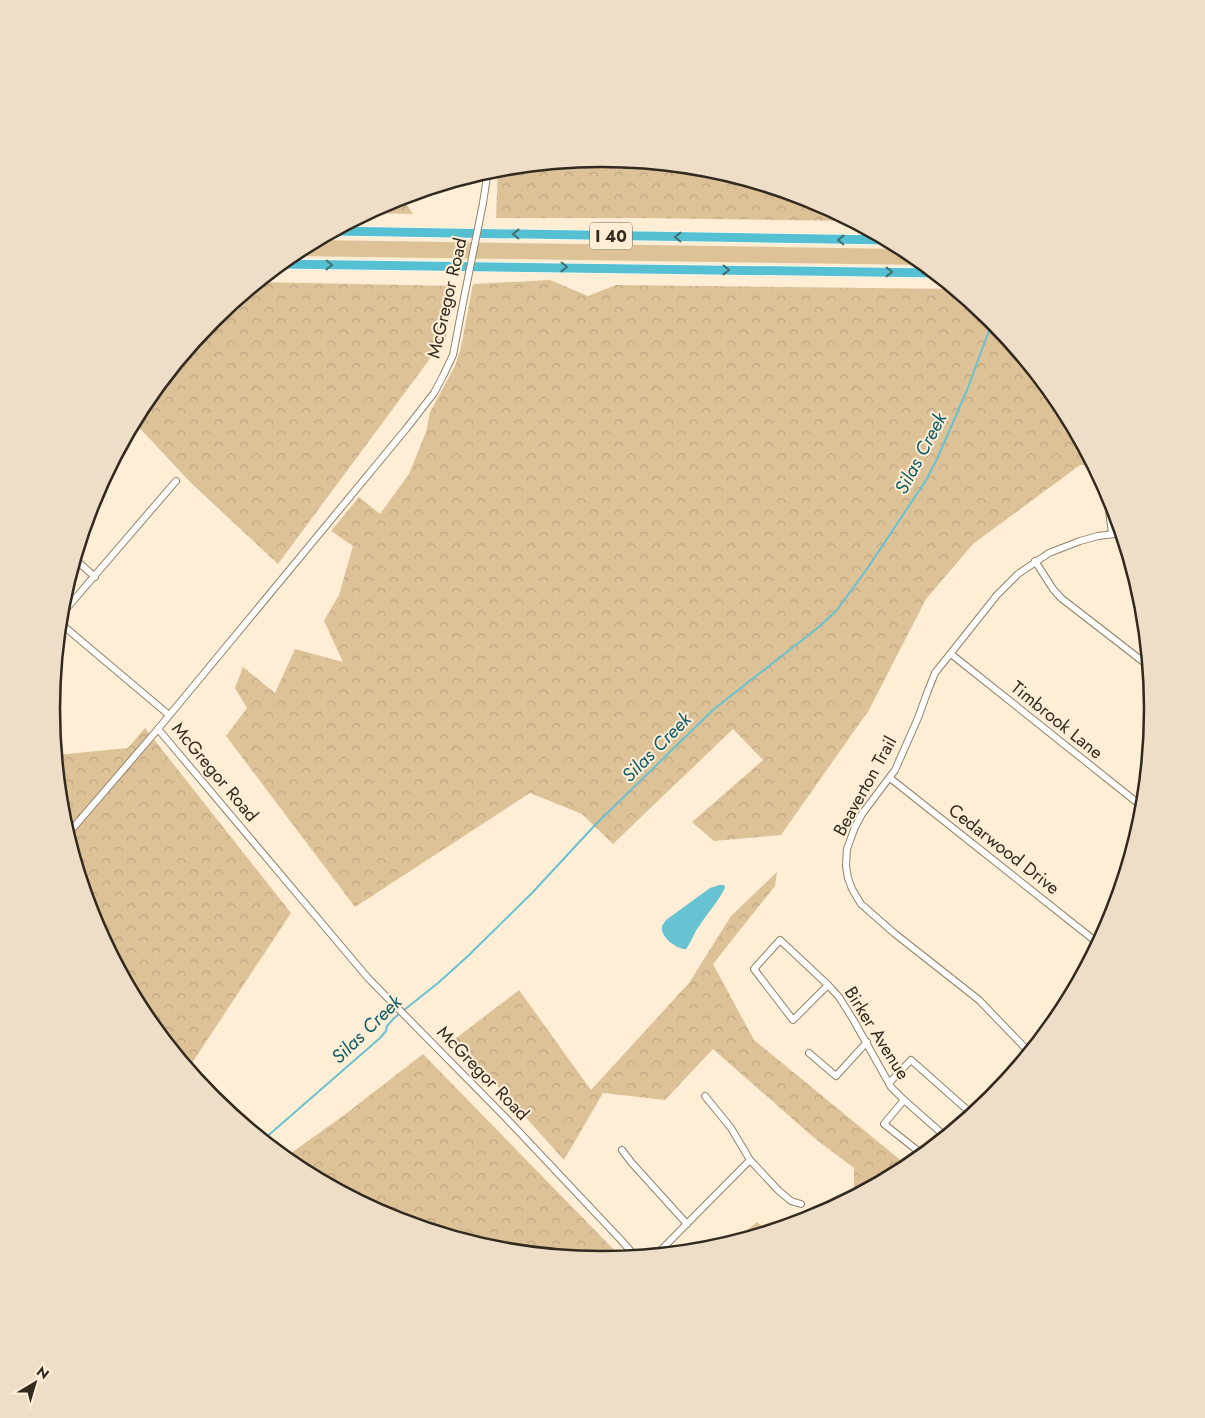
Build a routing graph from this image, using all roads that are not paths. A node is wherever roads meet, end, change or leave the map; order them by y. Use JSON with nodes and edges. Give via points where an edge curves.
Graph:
{"nodes":[{"id":1,"x":487,"y":179,"type":"edge"},
{"id":2,"x":346,"y":231,"type":"edge"},
{"id":3,"x":875,"y":240,"type":"edge"},
{"id":4,"x":292,"y":264,"type":"edge"},
{"id":5,"x":924,"y":273,"type":"edge"},
{"id":6,"x":176,"y":481,"type":"dead end"},
{"id":7,"x":1110,"y":518,"type":"edge"},
{"id":8,"x":1112,"y":534,"type":"junction"},
{"id":9,"x":1116,"y":534,"type":"edge"},
{"id":10,"x":1035,"y":561,"type":"junction"},
{"id":11,"x":80,"y":563,"type":"edge"},
{"id":12,"x":95,"y":577,"type":"junction"},
{"id":13,"x":70,"y":605,"type":"edge"},
{"id":14,"x":66,"y":628,"type":"edge"},
{"id":15,"x":951,"y":654,"type":"junction"},
{"id":16,"x":1143,"y":661,"type":"edge"},
{"id":17,"x":169,"y":715,"type":"junction"},
{"id":18,"x":158,"y":728,"type":"junction"},
{"id":19,"x":890,"y":778,"type":"junction"},
{"id":20,"x":1137,"y":802,"type":"edge"},
{"id":21,"x":73,"y":828,"type":"edge"},
{"id":22,"x":1093,"y":940,"type":"edge"},
{"id":23,"x":828,"y":985,"type":"junction"},
{"id":24,"x":867,"y":1042,"type":"junction"},
{"id":25,"x":1025,"y":1048,"type":"edge"},
{"id":26,"x":809,"y":1053,"type":"dead end"},
{"id":27,"x":889,"y":1082,"type":"junction"},
{"id":28,"x":705,"y":1096,"type":"dead end"},
{"id":29,"x":904,"y":1100,"type":"junction"},
{"id":30,"x":967,"y":1110,"type":"edge"},
{"id":31,"x":941,"y":1133,"type":"edge"},
{"id":32,"x":622,"y":1150,"type":"dead end"},
{"id":33,"x":917,"y":1150,"type":"edge"},
{"id":34,"x":750,"y":1160,"type":"junction"},
{"id":35,"x":801,"y":1204,"type":"dead end"},
{"id":36,"x":687,"y":1224,"type":"junction"},
{"id":37,"x":663,"y":1248,"type":"edge"},
{"id":38,"x":630,"y":1250,"type":"edge"}],
"edges":[{"from":1,"to":17,"type":"street","name":"McGregor Road","bridge":true,"via":[[453,355],[434,393]]},
{"from":3,"to":2,"type":"highway","number":"I 40","one_way":true},
{"from":4,"to":5,"type":"highway","number":"I 40","one_way":true},
{"from":6,"to":12,"type":"street"},
{"from":7,"to":8,"type":"street"},
{"from":8,"to":9,"type":"street","name":"Beaverton Trail"},
{"from":8,"to":10,"type":"street","name":"Beaverton Trail","via":[[1073,543]]},
{"from":10,"to":15,"type":"street","name":"Beaverton Trail","via":[[997,595]]},
{"from":10,"to":16,"type":"street","via":[[1061,598]]},
{"from":11,"to":12,"type":"street"},
{"from":12,"to":13,"type":"street"},
{"from":14,"to":17,"type":"street"},
{"from":15,"to":19,"type":"street","name":"Beaverton Trail","via":[[935,673]]},
{"from":15,"to":20,"type":"street","name":"Timbrook Lane"},
{"from":17,"to":18,"type":"street","name":"McGregor Road"},
{"from":18,"to":21,"type":"street"},
{"from":18,"to":38,"type":"street","name":"McGregor Road","via":[[368,978]]},
{"from":19,"to":22,"type":"street","name":"Cedarwood Drive"},
{"from":19,"to":25,"type":"street","name":"Beaverton Trail","via":[[862,814],[846,849],[848,878],[856,897],[869,912],[979,1000]]},
{"from":23,"to":23,"type":"street","name":"Birker Avenue","via":[[780,940],[754,969],[793,1020]]},
{"from":23,"to":24,"type":"street","name":"Birker Avenue"},
{"from":24,"to":26,"type":"street","via":[[836,1076]]},
{"from":24,"to":27,"type":"street","name":"Birker Avenue"},
{"from":27,"to":29,"type":"street","name":"Birker Avenue"},
{"from":27,"to":30,"type":"street","via":[[911,1060]]},
{"from":28,"to":34,"type":"street","via":[[731,1128]]},
{"from":29,"to":31,"type":"street","name":"Birker Avenue"},
{"from":29,"to":33,"type":"street","via":[[884,1124]]},
{"from":32,"to":36,"type":"street"},
{"from":34,"to":35,"type":"street","via":[[778,1190]]},
{"from":34,"to":36,"type":"street"},
{"from":36,"to":37,"type":"street"}]}
